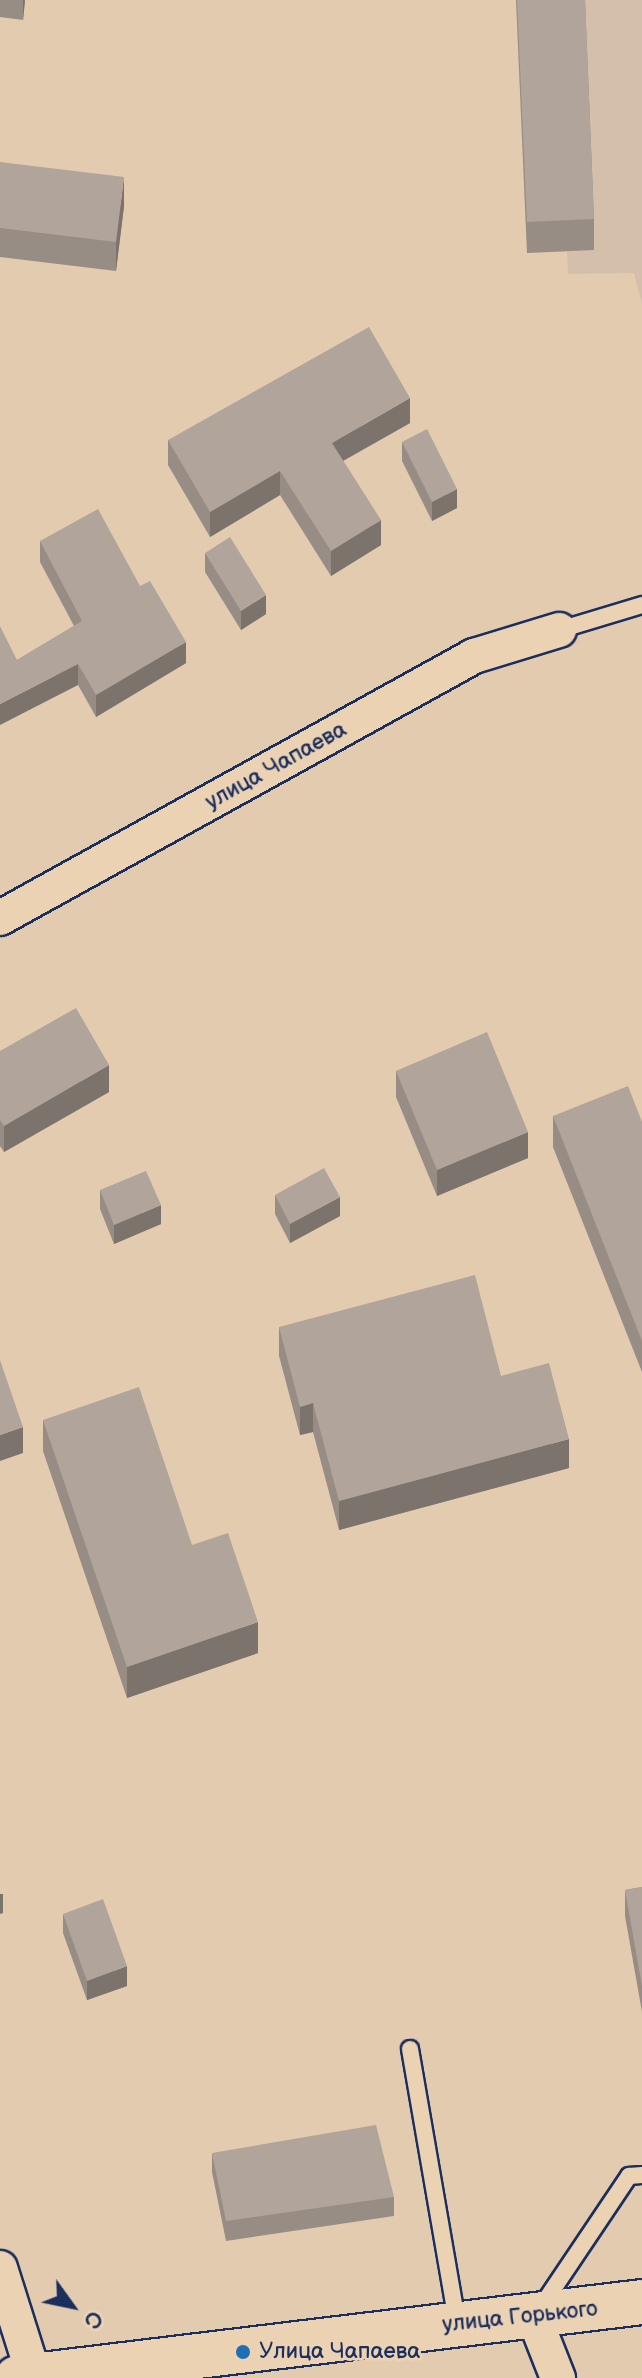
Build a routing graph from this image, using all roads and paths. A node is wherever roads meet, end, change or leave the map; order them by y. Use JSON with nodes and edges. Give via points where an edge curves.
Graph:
{"nodes":[{"id":1,"x":642,"y":605,"type":"edge"},
{"id":2,"x":559,"y":630,"type":"joint"},
{"id":3,"x":0,"y":918,"type":"edge"},
{"id":4,"x":410,"y":2049,"type":"dead end"},
{"id":5,"x":642,"y":2175,"type":"edge"},
{"id":6,"x":0,"y":2268,"type":"edge"},
{"id":7,"x":642,"y":2302,"type":"edge"},
{"id":8,"x":534,"y":2317,"type":"junction"},
{"id":9,"x":457,"y":2324,"type":"junction"},
{"id":10,"x":25,"y":2377,"type":"edge"},
{"id":11,"x":558,"y":2378,"type":"edge"}],
"edges":[{"from":1,"to":2,"type":"lane"},
{"from":2,"to":3,"type":"street","name":"улица Чапаева","via":[[474,656]]},
{"from":4,"to":9,"type":"lane"},
{"from":5,"to":8,"type":"lane","via":[[629,2176]]},
{"from":6,"to":10,"type":"street"},
{"from":7,"to":8,"type":"main road","name":"улица Горького"},
{"from":8,"to":9,"type":"main road","name":"улица Горького"},
{"from":8,"to":11,"type":"street"},
{"from":9,"to":10,"type":"main road","name":"улица Горького"}]}
